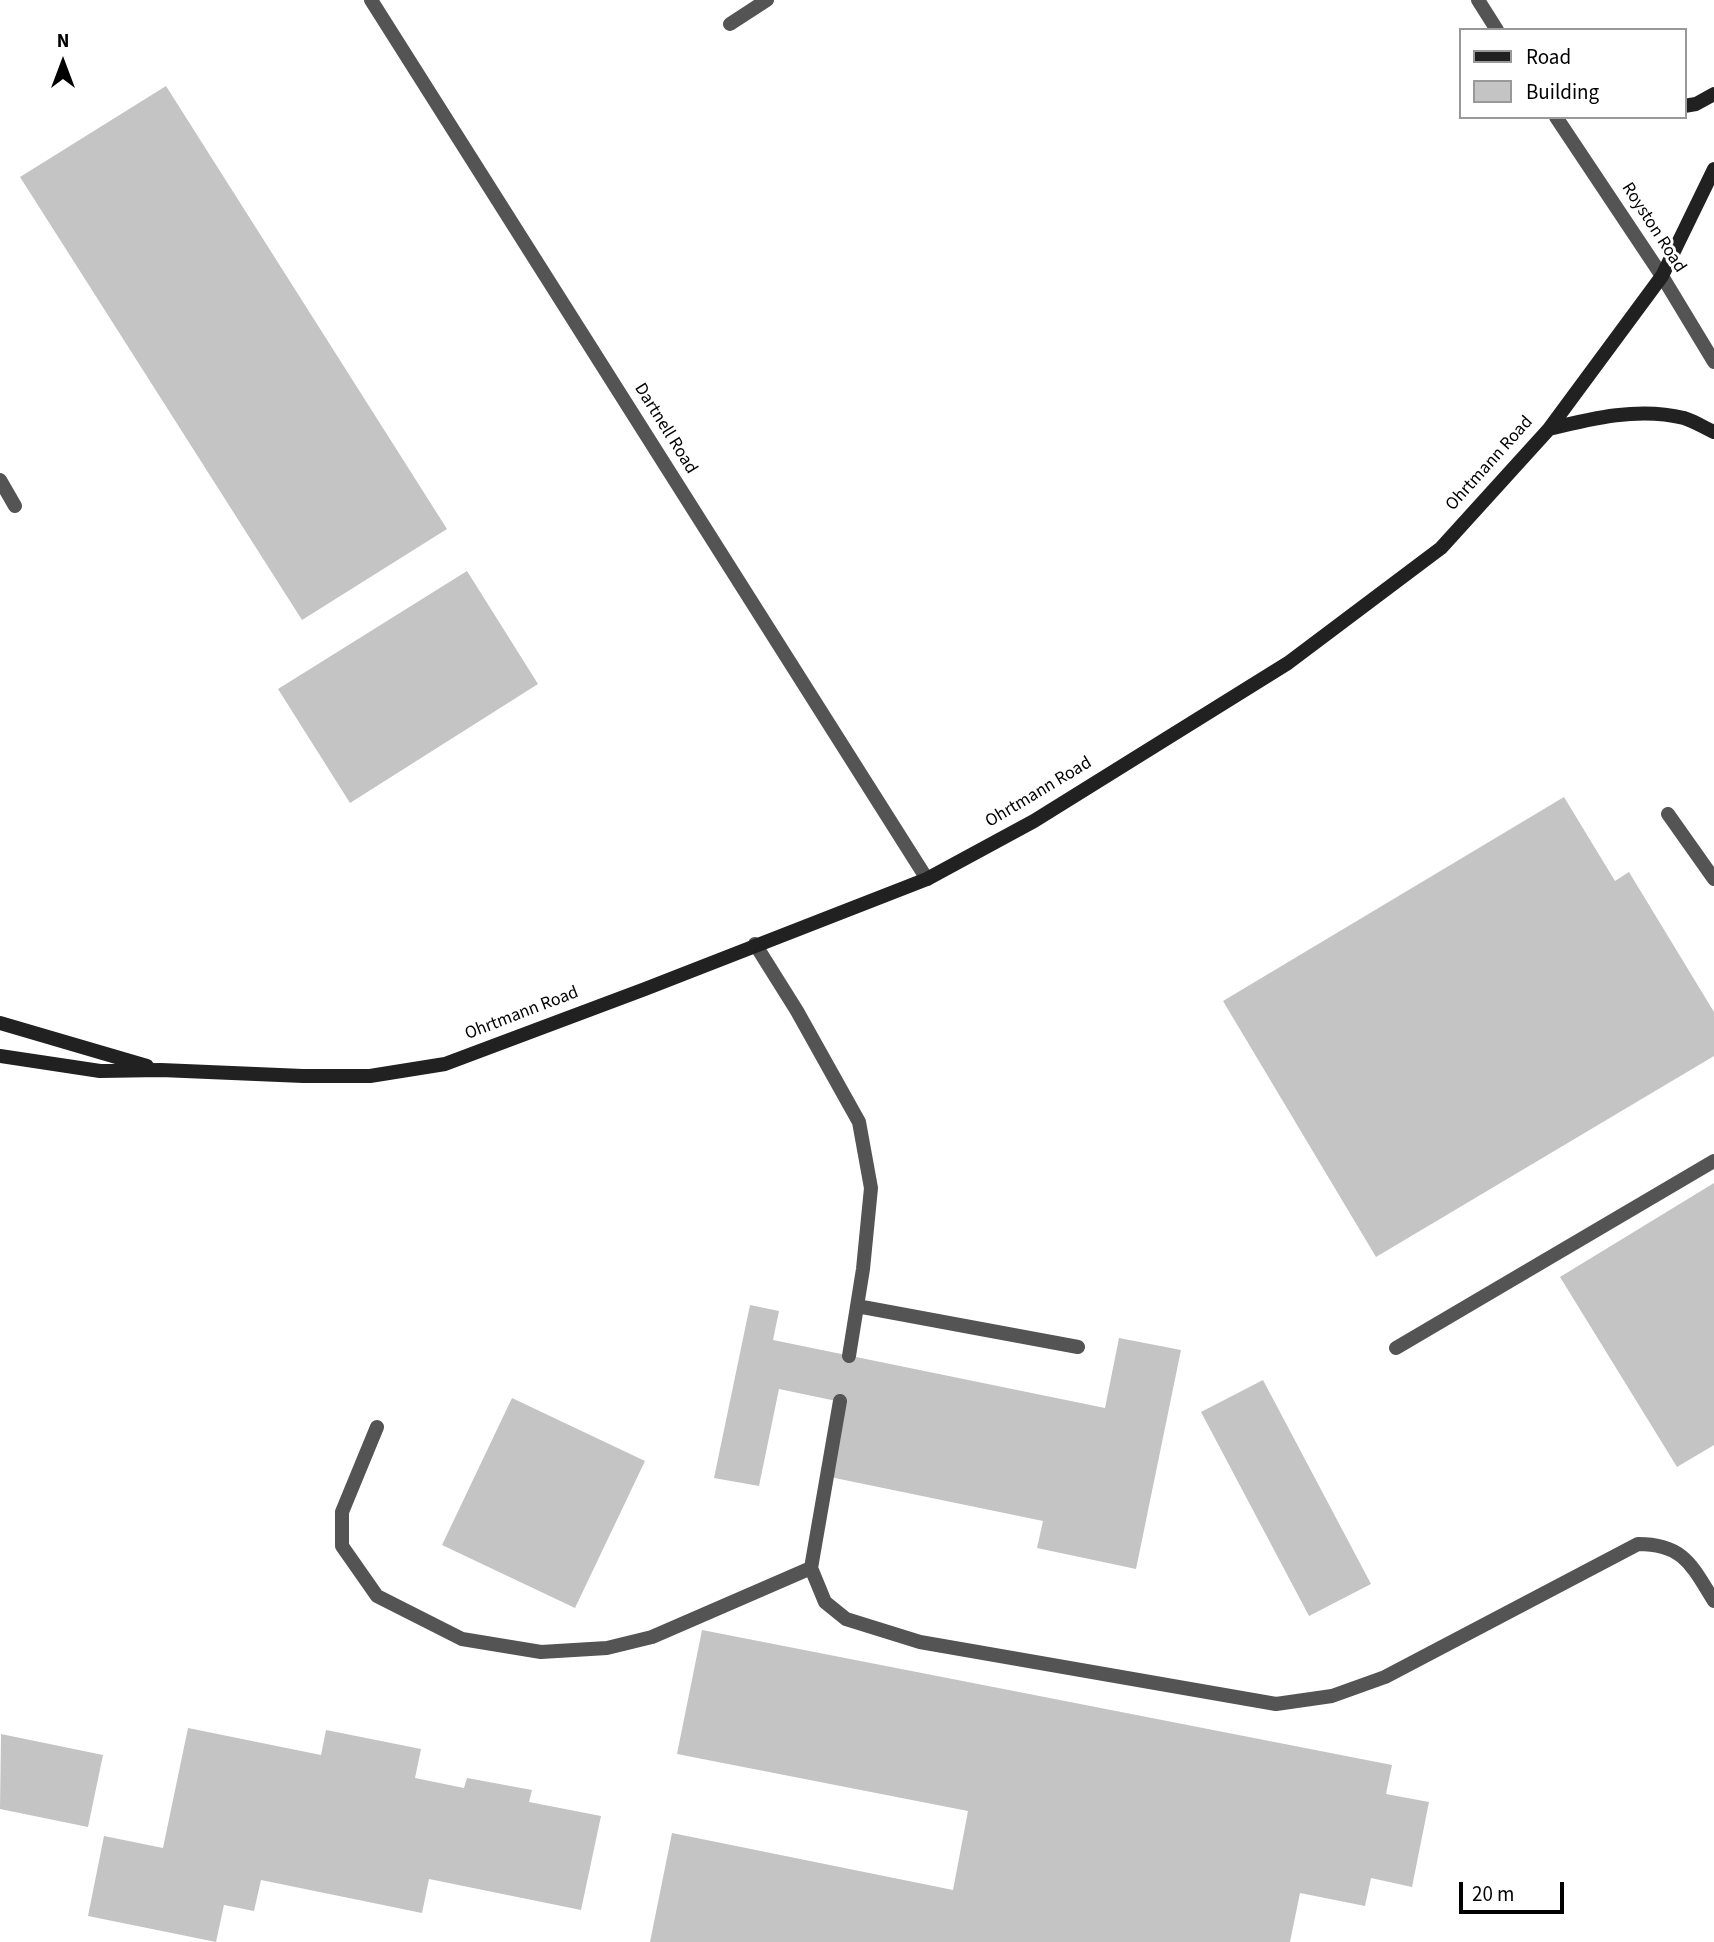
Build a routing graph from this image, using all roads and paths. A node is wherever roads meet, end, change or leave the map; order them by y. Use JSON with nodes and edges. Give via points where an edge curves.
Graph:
{"nodes":[{"id":1,"x":371,"y":0,"type":"edge"},
{"id":2,"x":767,"y":0,"type":"edge"},
{"id":3,"x":1478,"y":0,"type":"edge"},
{"id":4,"x":730,"y":24,"type":"dead end"},
{"id":5,"x":1496,"y":28,"type":"edge"},
{"id":6,"x":1714,"y":94,"type":"edge"},
{"id":7,"x":1686,"y":106,"type":"edge"},
{"id":8,"x":1557,"y":119,"type":"edge"},
{"id":9,"x":1714,"y":169,"type":"edge"},
{"id":10,"x":1662,"y":276,"type":"junction"},
{"id":11,"x":1714,"y":362,"type":"edge"},
{"id":12,"x":1549,"y":429,"type":"junction"},
{"id":13,"x":1714,"y":432,"type":"edge"},
{"id":14,"x":0,"y":480,"type":"edge"},
{"id":15,"x":15,"y":506,"type":"dead end"},
{"id":16,"x":1668,"y":814,"type":"dead end"},
{"id":17,"x":927,"y":879,"type":"junction"},
{"id":18,"x":1714,"y":879,"type":"edge"},
{"id":19,"x":755,"y":944,"type":"junction"},
{"id":20,"x":0,"y":1023,"type":"edge"},
{"id":21,"x":0,"y":1056,"type":"edge"},
{"id":22,"x":161,"y":1070,"type":"junction"},
{"id":23,"x":1714,"y":1161,"type":"edge"},
{"id":24,"x":857,"y":1307,"type":"junction"},
{"id":25,"x":1079,"y":1347,"type":"dead end"},
{"id":26,"x":1396,"y":1348,"type":"dead end"},
{"id":27,"x":849,"y":1356,"type":"dead end"},
{"id":28,"x":840,"y":1401,"type":"dead end"},
{"id":29,"x":377,"y":1427,"type":"dead end"},
{"id":30,"x":811,"y":1568,"type":"junction"},
{"id":31,"x":1714,"y":1601,"type":"edge"}],
"edges":[{"from":1,"to":17,"type":"street","name":"Dartnell Road"},
{"from":2,"to":4,"type":"street"},
{"from":3,"to":5,"type":"street"},
{"from":6,"to":7,"type":"main road"},
{"from":8,"to":10,"type":"street","name":"Royston Road"},
{"from":9,"to":10,"type":"main road","name":"Ohrtmann Road"},
{"from":10,"to":11,"type":"street","name":"Royston Road"},
{"from":10,"to":12,"type":"main road","name":"Ohrtmann Road"},
{"from":12,"to":13,"type":"main road","via":[[1593,418],[1657,414],[1686,419]]},
{"from":12,"to":17,"type":"main road","name":"Ohrtmann Road","via":[[1441,548],[1288,663],[1034,821]]},
{"from":14,"to":15,"type":"street"},
{"from":16,"to":18,"type":"street"},
{"from":17,"to":19,"type":"main road","name":"Ohrtmann Road"},
{"from":19,"to":22,"type":"main road","name":"Ohrtmann Road","via":[[445,1064],[370,1076]]},
{"from":19,"to":24,"type":"street","via":[[859,1122],[871,1188]]},
{"from":20,"to":22,"type":"main road","name":"Ohrtmann Road"},
{"from":21,"to":22,"type":"main road","name":"Ohrtmann Road","via":[[100,1071]]},
{"from":23,"to":26,"type":"street"},
{"from":24,"to":25,"type":"street"},
{"from":24,"to":27,"type":"street"},
{"from":28,"to":30,"type":"street"},
{"from":29,"to":30,"type":"street","via":[[342,1512],[342,1546],[377,1596],[462,1639],[541,1652],[607,1648],[652,1637]]},
{"from":30,"to":31,"type":"street","via":[[825,1602],[846,1619],[920,1642],[1276,1704],[1332,1696],[1385,1677],[1638,1544],[1660,1544],[1689,1561]]}]}
